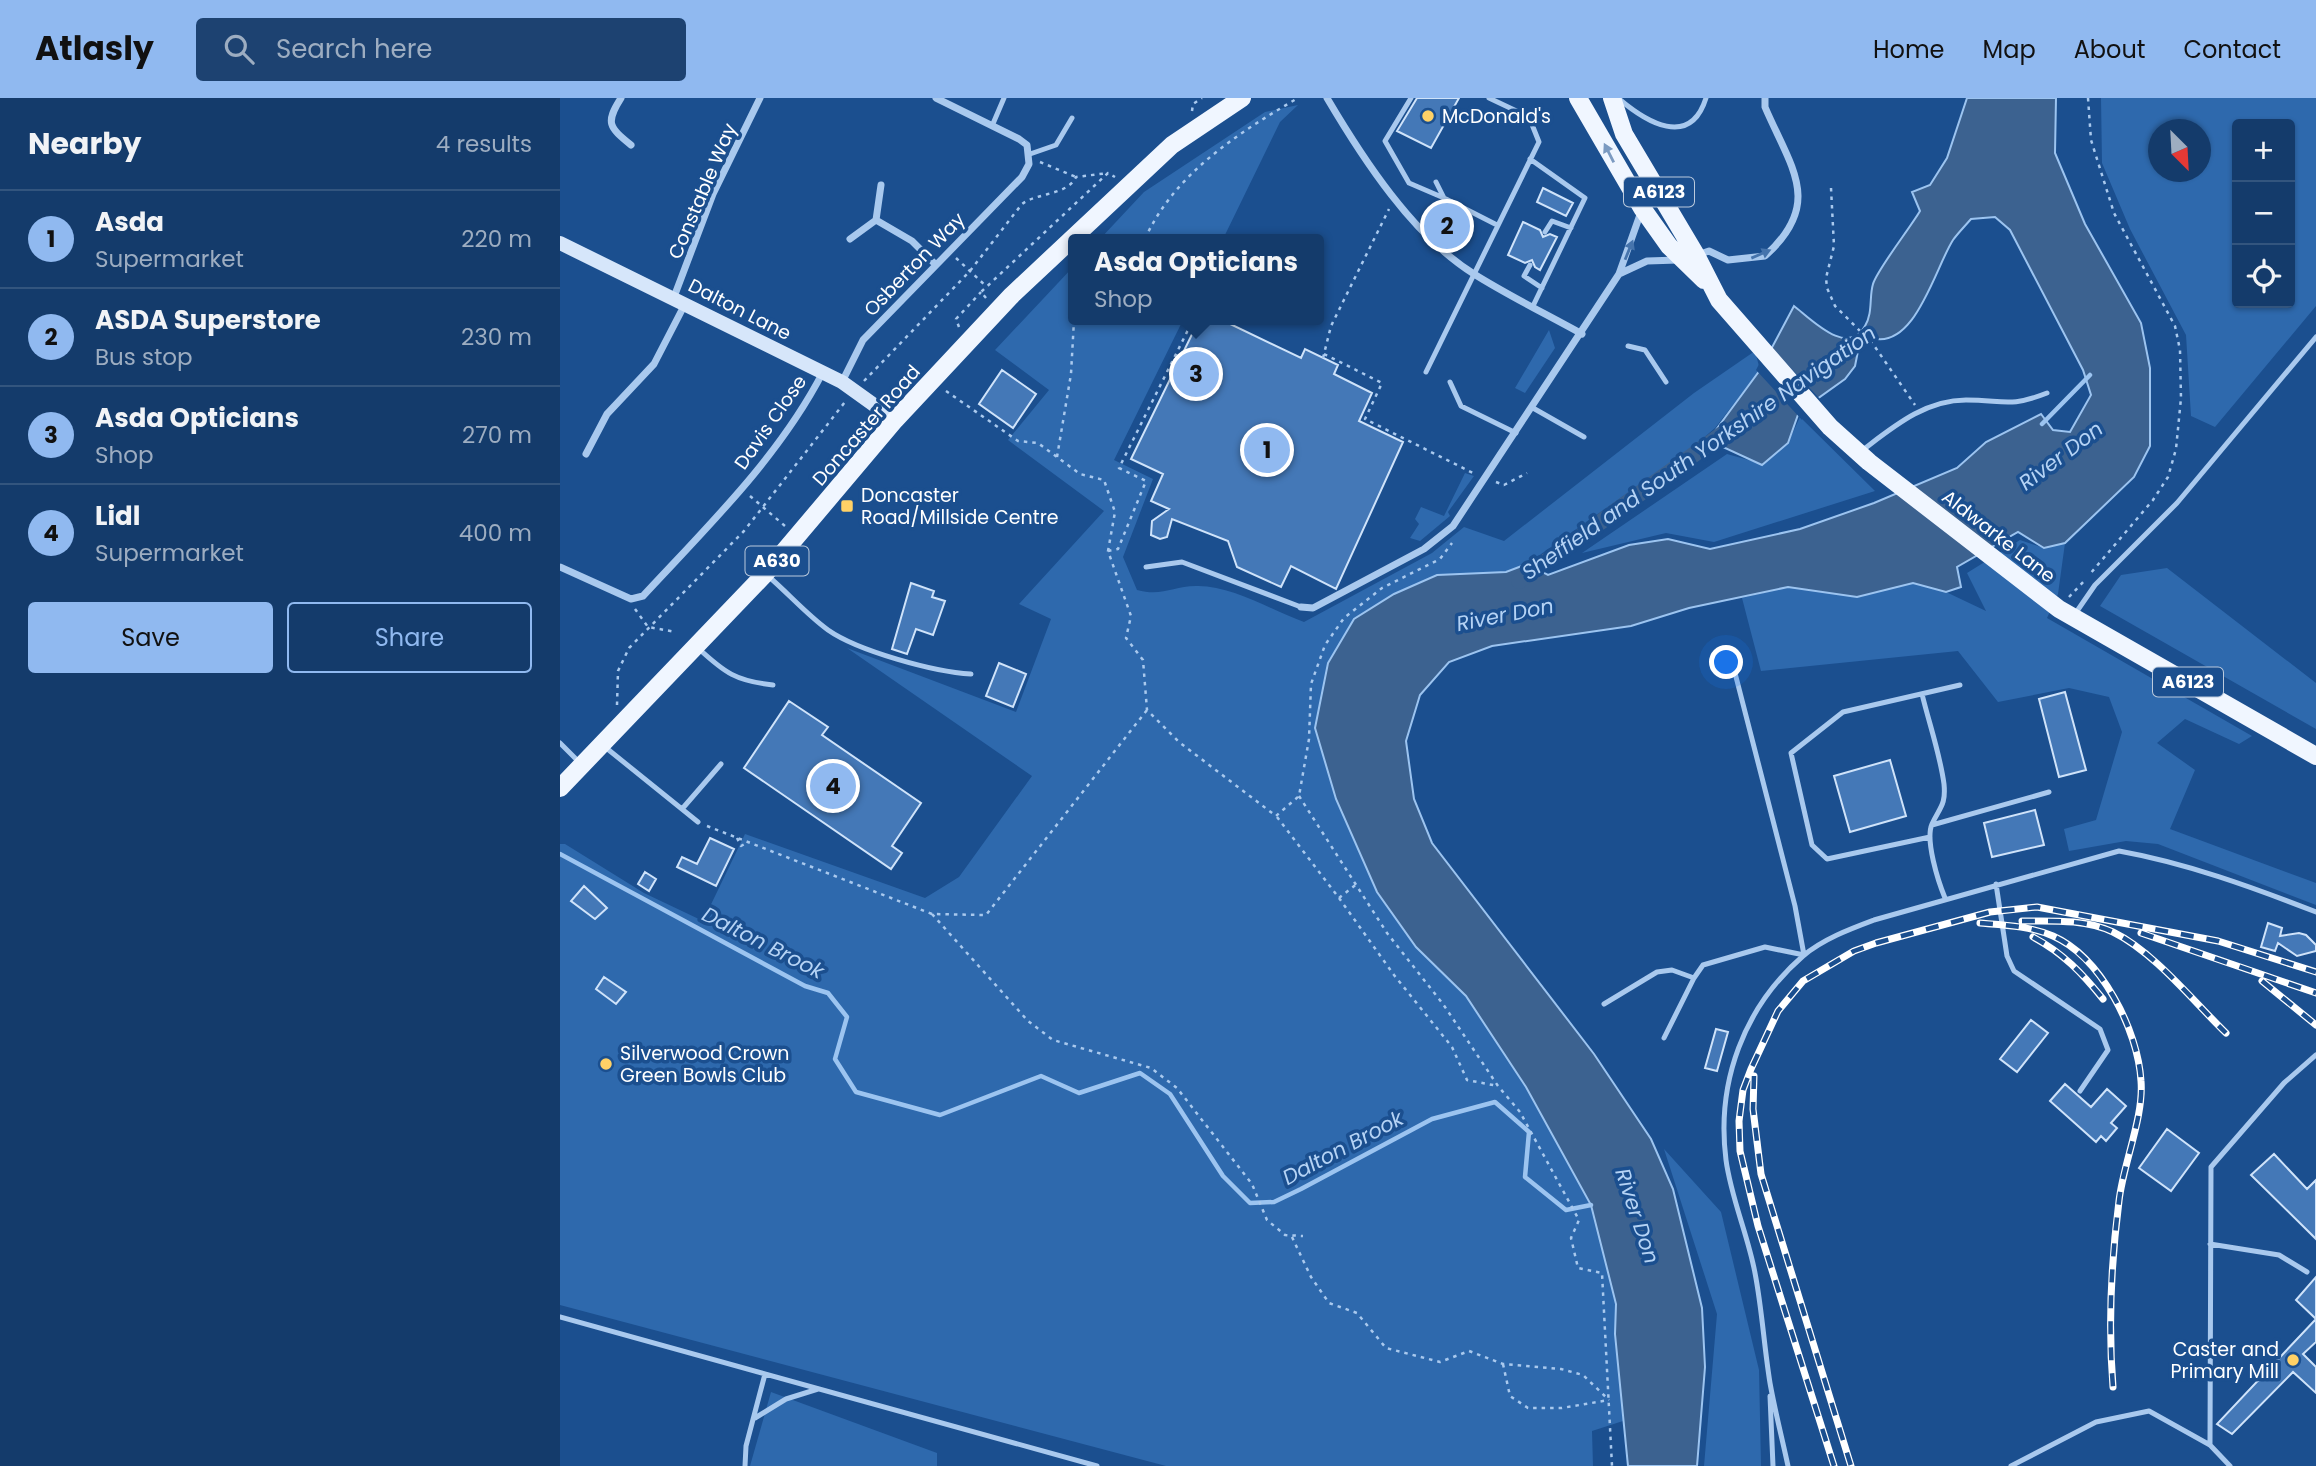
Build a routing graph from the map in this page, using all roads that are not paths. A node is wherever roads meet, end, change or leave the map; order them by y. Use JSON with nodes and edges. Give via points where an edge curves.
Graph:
{"nodes":[{"id":1,"x":621,"y":98,"type":"edge"},
{"id":2,"x":760,"y":98,"type":"edge"},
{"id":3,"x":936,"y":98,"type":"edge"},
{"id":4,"x":1004,"y":98,"type":"edge"},
{"id":5,"x":1242,"y":98,"type":"edge"},
{"id":6,"x":1251,"y":98,"type":"edge"},
{"id":7,"x":1327,"y":98,"type":"edge"},
{"id":8,"x":1410,"y":98,"type":"edge"},
{"id":9,"x":1489,"y":98,"type":"edge"},
{"id":10,"x":1578,"y":98,"type":"edge"},
{"id":11,"x":1612,"y":98,"type":"edge"},
{"id":12,"x":1618,"y":98,"type":"edge"},
{"id":13,"x":1706,"y":98,"type":"edge"},
{"id":14,"x":1765,"y":102,"type":"edge"},
{"id":15,"x":1223,"y":111,"type":"junction"},
{"id":16,"x":1072,"y":118,"type":"dead end"},
{"id":17,"x":992,"y":126,"type":"junction"},
{"id":18,"x":631,"y":145,"type":"dead end"},
{"id":19,"x":1030,"y":156,"type":"junction"},
{"id":20,"x":1530,"y":159,"type":"junction"},
{"id":21,"x":1436,"y":182,"type":"dead end"},
{"id":22,"x":881,"y":186,"type":"dead end"},
{"id":23,"x":1444,"y":198,"type":"junction"},
{"id":24,"x":1642,"y":208,"type":"junction"},
{"id":25,"x":876,"y":220,"type":"junction"},
{"id":26,"x":1497,"y":225,"type":"junction"},
{"id":27,"x":1570,"y":228,"type":"junction"},
{"id":28,"x":1545,"y":232,"type":"dead end"},
{"id":29,"x":1078,"y":234,"type":"edge"},
{"id":30,"x":850,"y":239,"type":"dead end"},
{"id":31,"x":560,"y":243,"type":"edge"},
{"id":32,"x":1068,"y":244,"type":"edge"},
{"id":33,"x":1689,"y":258,"type":"junction"},
{"id":34,"x":935,"y":264,"type":"junction"},
{"id":35,"x":1530,"y":265,"type":"dead end"},
{"id":36,"x":1473,"y":273,"type":"junction"},
{"id":37,"x":1619,"y":274,"type":"junction"},
{"id":38,"x":1542,"y":288,"type":"junction"},
{"id":39,"x":680,"y":300,"type":"junction"},
{"id":40,"x":1532,"y":306,"type":"junction"},
{"id":41,"x":1582,"y":334,"type":"junction"},
{"id":42,"x":2316,"y":337,"type":"edge"},
{"id":43,"x":1628,"y":345,"type":"dead end"},
{"id":44,"x":823,"y":372,"type":"junction"},
{"id":45,"x":1426,"y":372,"type":"dead end"},
{"id":46,"x":1450,"y":382,"type":"dead end"},
{"id":47,"x":1666,"y":382,"type":"dead end"},
{"id":48,"x":848,"y":386,"type":"junction"},
{"id":49,"x":2047,"y":393,"type":"dead end"},
{"id":50,"x":1533,"y":408,"type":"junction"},
{"id":51,"x":895,"y":420,"type":"junction"},
{"id":52,"x":1517,"y":433,"type":"junction"},
{"id":53,"x":1584,"y":437,"type":"dead end"},
{"id":54,"x":586,"y":454,"type":"dead end"},
{"id":55,"x":1864,"y":457,"type":"junction"},
{"id":56,"x":560,"y":567,"type":"edge"},
{"id":57,"x":1146,"y":567,"type":"dead end"},
{"id":58,"x":765,"y":574,"type":"junction"},
{"id":59,"x":1301,"y":607,"type":"joint"},
{"id":60,"x":2066,"y":613,"type":"junction"},
{"id":61,"x":696,"y":646,"type":"junction"},
{"id":62,"x":1735,"y":673,"type":"dead end"},
{"id":63,"x":971,"y":674,"type":"dead end"},
{"id":64,"x":773,"y":685,"type":"dead end"},
{"id":65,"x":1960,"y":685,"type":"dead end"},
{"id":66,"x":1922,"y":694,"type":"junction"},
{"id":67,"x":560,"y":743,"type":"edge"},
{"id":68,"x":603,"y":745,"type":"junction"},
{"id":69,"x":2316,"y":756,"type":"edge"},
{"id":70,"x":721,"y":764,"type":"dead end"},
{"id":71,"x":582,"y":765,"type":"junction"},
{"id":72,"x":560,"y":788,"type":"edge"},
{"id":73,"x":2049,"y":792,"type":"dead end"},
{"id":74,"x":682,"y":809,"type":"junction"},
{"id":75,"x":698,"y":822,"type":"road end"},
{"id":76,"x":1932,"y":825,"type":"junction"},
{"id":77,"x":1930,"y":837,"type":"junction"},
{"id":78,"x":1996,"y":884,"type":"junction"},
{"id":79,"x":1945,"y":898,"type":"junction"},
{"id":80,"x":2316,"y":912,"type":"edge"},
{"id":81,"x":1804,"y":955,"type":"junction"},
{"id":82,"x":1694,"y":978,"type":"junction"},
{"id":83,"x":1604,"y":1004,"type":"dead end"},
{"id":84,"x":1664,"y":1038,"type":"dead end"},
{"id":85,"x":2316,"y":1055,"type":"edge"},
{"id":86,"x":2080,"y":1091,"type":"dead end"},
{"id":87,"x":2210,"y":1244,"type":"junction"},
{"id":88,"x":2307,"y":1272,"type":"dead end"},
{"id":89,"x":560,"y":1317,"type":"edge"},
{"id":90,"x":765,"y":1374,"type":"junction"},
{"id":91,"x":1770,"y":1381,"type":"junction"},
{"id":92,"x":820,"y":1388,"type":"junction"},
{"id":93,"x":755,"y":1418,"type":"junction"},
{"id":94,"x":2210,"y":1445,"type":"junction"},
{"id":95,"x":745,"y":1466,"type":"edge"},
{"id":96,"x":1097,"y":1466,"type":"edge"},
{"id":97,"x":1773,"y":1466,"type":"edge"},
{"id":98,"x":1787,"y":1466,"type":"edge"},
{"id":99,"x":2011,"y":1466,"type":"edge"},
{"id":100,"x":2230,"y":1466,"type":"edge"}],
"edges":[{"from":1,"to":18,"type":"street","via":[[610,124]]},
{"from":2,"to":39,"type":"street","name":"Constable Way","via":[[713,194]]},
{"from":3,"to":17,"type":"street"},
{"from":4,"to":17,"type":"lane"},
{"from":5,"to":15,"type":"main road","name":"Doncaster Road","number":"A630"},
{"from":6,"to":15,"type":"main road","name":"Doncaster Road","number":"A630"},
{"from":7,"to":36,"type":"street","via":[[1399,202],[1442,250]]},
{"from":8,"to":23,"type":"lane","via":[[1385,141],[1409,183]]},
{"from":9,"to":20,"type":"lane","via":[[1529,117],[1539,142]]},
{"from":24,"to":10,"type":"main road","name":"Aldwarke Lane","number":"A6123","one_way":true},
{"from":11,"to":33,"type":"main road","name":"Aldwarke Lane","number":"A6123","via":[[1624,134]]},
{"from":12,"to":13,"type":"lane","via":[[1640,117],[1670,127],[1698,117]]},
{"from":33,"to":14,"type":"street","one_way":true,"via":[[1709,251],[1736,260],[1765,256],[1793,225],[1800,201]]},
{"from":15,"to":29,"type":"main road","name":"Doncaster Road","number":"A630","via":[[1172,145]]},
{"from":16,"to":19,"type":"lane","via":[[1056,145]]},
{"from":17,"to":19,"type":"street","via":[[1019,139]]},
{"from":19,"to":34,"type":"street","name":"Osberton Way","via":[[1022,177]]},
{"from":20,"to":26,"type":"lane"},
{"from":20,"to":27,"type":"lane","via":[[1585,198]]},
{"from":21,"to":23,"type":"lane"},
{"from":22,"to":25,"type":"street"},
{"from":23,"to":26,"type":"lane"},
{"from":24,"to":33,"type":"main road","name":"Aldwarke Lane","number":"A6123"},
{"from":37,"to":24,"type":"street","one_way":true},
{"from":25,"to":30,"type":"street"},
{"from":25,"to":34,"type":"street","via":[[912,241]]},
{"from":26,"to":36,"type":"lane"},
{"from":27,"to":28,"type":"lane","via":[[1552,222]]},
{"from":27,"to":38,"type":"lane"},
{"from":31,"to":39,"type":"street","name":"Dalton Lane"},
{"from":32,"to":51,"type":"main road","name":"Doncaster Road","number":"A630"},
{"from":33,"to":37,"type":"street","via":[[1647,261]]},
{"from":33,"to":55,"type":"main road","name":"Aldwarke Lane","number":"A6123","via":[[1734,321],[1830,427]]},
{"from":34,"to":48,"type":"street","name":"Osberton Way","via":[[863,340]]},
{"from":35,"to":38,"type":"lane","via":[[1524,276]]},
{"from":36,"to":40,"type":"street"},
{"from":36,"to":45,"type":"lane"},
{"from":37,"to":41,"type":"street"},
{"from":38,"to":40,"type":"lane"},
{"from":39,"to":44,"type":"street","name":"Dalton Lane"},
{"from":39,"to":54,"type":"street","name":"Constable Way","via":[[654,364],[607,414]]},
{"from":40,"to":41,"type":"street"},
{"from":41,"to":50,"type":"street"},
{"from":42,"to":60,"type":"lane","via":[[2177,503]]},
{"from":43,"to":47,"type":"lane","via":[[1645,350]]},
{"from":44,"to":48,"type":"street","name":"Dalton Lane"},
{"from":44,"to":56,"type":"street","name":"Davis Close","via":[[807,403],[742,489],[635,599]]},
{"from":46,"to":52,"type":"lane","via":[[1461,406]]},
{"from":48,"to":51,"type":"street","name":"Dalton Lane"},
{"from":49,"to":55,"type":"lane","via":[[2019,404],[1965,400],[1918,411]]},
{"from":50,"to":52,"type":"street"},
{"from":50,"to":53,"type":"lane"},
{"from":51,"to":58,"type":"main road","name":"Doncaster Road","number":"A630"},
{"from":52,"to":59,"type":"street","via":[[1453,526],[1424,549],[1313,608]]},
{"from":55,"to":60,"type":"main road","name":"Aldwarke Lane","number":"A6123"},
{"from":57,"to":59,"type":"lane","via":[[1182,562]]},
{"from":58,"to":61,"type":"main road","name":"Doncaster Road","number":"A630"},
{"from":58,"to":63,"type":"lane","via":[[828,630],[849,641],[942,672]]},
{"from":60,"to":69,"type":"main road","name":"Aldwarke Lane","number":"A6123"},
{"from":61,"to":64,"type":"lane","via":[[722,670],[743,681]]},
{"from":61,"to":68,"type":"main road","name":"Doncaster Road","number":"A630"},
{"from":62,"to":81,"type":"lane","via":[[1796,906]]},
{"from":65,"to":66,"type":"lane"},
{"from":66,"to":76,"type":"lane","via":[[1944,784],[1944,808]]},
{"from":66,"to":77,"type":"lane","via":[[1843,712],[1791,753],[1812,845],[1827,859]]},
{"from":67,"to":71,"type":"lane"},
{"from":68,"to":71,"type":"main road","name":"Doncaster Road","number":"A630"},
{"from":68,"to":74,"type":"lane"},
{"from":70,"to":74,"type":"lane"},
{"from":71,"to":72,"type":"main road","name":"Doncaster Road","number":"A630"},
{"from":73,"to":76,"type":"lane"},
{"from":74,"to":75,"type":"lane"},
{"from":76,"to":77,"type":"lane"},
{"from":77,"to":79,"type":"lane"},
{"from":78,"to":79,"type":"lane"},
{"from":78,"to":80,"type":"lane","via":[[2119,851],[2151,857]]},
{"from":78,"to":86,"type":"lane","via":[[2007,956],[2014,971],[2100,1029],[2105,1037],[2108,1050]]},
{"from":79,"to":81,"type":"lane","via":[[1850,929]]},
{"from":81,"to":82,"type":"lane","via":[[1765,947],[1703,965]]},
{"from":81,"to":91,"type":"lane","via":[[1762,1001],[1742,1037],[1724,1101],[1726,1164],[1755,1270]]},
{"from":82,"to":83,"type":"lane","via":[[1672,970],[1657,972]]},
{"from":82,"to":84,"type":"lane"},
{"from":85,"to":87,"type":"lane","via":[[2284,1083],[2211,1167]]},
{"from":87,"to":88,"type":"lane","via":[[2279,1255]]},
{"from":87,"to":94,"type":"lane"},
{"from":89,"to":90,"type":"lane"},
{"from":90,"to":92,"type":"lane"},
{"from":90,"to":93,"type":"lane"},
{"from":91,"to":97,"type":"lane"},
{"from":91,"to":98,"type":"lane"},
{"from":92,"to":93,"type":"lane","via":[[786,1399]]},
{"from":92,"to":96,"type":"lane"},
{"from":93,"to":95,"type":"lane"},
{"from":94,"to":99,"type":"lane","via":[[2150,1411],[2096,1422]]},
{"from":94,"to":100,"type":"lane"}]}
